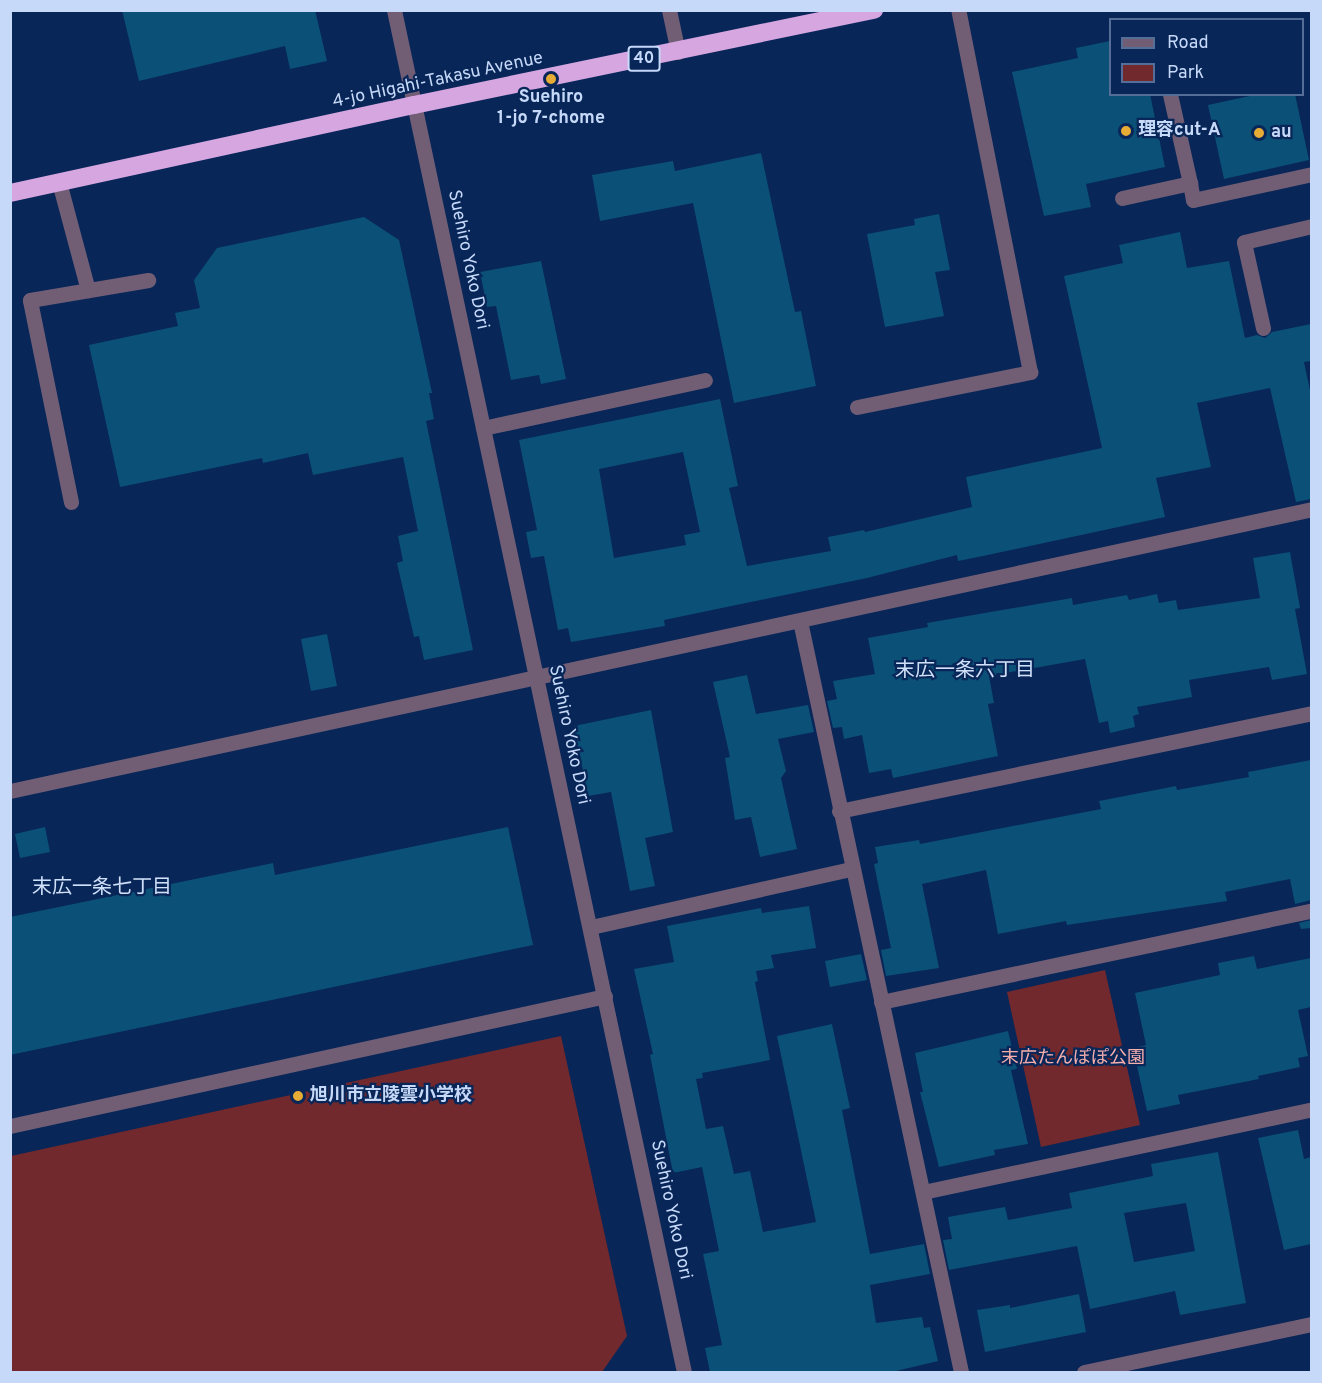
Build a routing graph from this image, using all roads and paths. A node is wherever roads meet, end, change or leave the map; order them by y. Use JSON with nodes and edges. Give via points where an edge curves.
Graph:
{"nodes":[{"id":1,"x":394,"y":10,"type":"edge"},
{"id":2,"x":669,"y":10,"type":"edge"},
{"id":3,"x":958,"y":10,"type":"edge"},
{"id":4,"x":872,"y":11,"type":"edge"},
{"id":5,"x":678,"y":52,"type":"junction"},
{"id":6,"x":1170,"y":96,"type":"edge"},
{"id":7,"x":414,"y":105,"type":"junction"},
{"id":8,"x":1311,"y":174,"type":"edge"},
{"id":9,"x":59,"y":182,"type":"junction"},
{"id":10,"x":1190,"y":183,"type":"junction"},
{"id":11,"x":10,"y":193,"type":"edge"},
{"id":12,"x":1122,"y":198,"type":"dead end"},
{"id":13,"x":1311,"y":226,"type":"edge"},
{"id":14,"x":148,"y":280,"type":"dead end"},
{"id":15,"x":88,"y":290,"type":"junction"},
{"id":16,"x":1263,"y":328,"type":"dead end"},
{"id":17,"x":705,"y":380,"type":"dead end"},
{"id":18,"x":857,"y":407,"type":"dead end"},
{"id":19,"x":483,"y":428,"type":"junction"},
{"id":20,"x":71,"y":501,"type":"dead end"},
{"id":21,"x":1311,"y":509,"type":"edge"},
{"id":22,"x":800,"y":621,"type":"junction"},
{"id":23,"x":536,"y":678,"type":"junction"},
{"id":24,"x":1311,"y":712,"type":"edge"},
{"id":25,"x":10,"y":790,"type":"edge"},
{"id":26,"x":839,"y":811,"type":"junction"},
{"id":27,"x":851,"y":869,"type":"junction"},
{"id":28,"x":1311,"y":910,"type":"edge"},
{"id":29,"x":591,"y":927,"type":"junction"},
{"id":30,"x":605,"y":996,"type":"junction"},
{"id":31,"x":881,"y":1002,"type":"junction"},
{"id":32,"x":1311,"y":1109,"type":"edge"},
{"id":33,"x":10,"y":1126,"type":"edge"},
{"id":34,"x":923,"y":1192,"type":"junction"},
{"id":35,"x":1311,"y":1324,"type":"edge"},
{"id":36,"x":1142,"y":1366,"type":"edge"},
{"id":37,"x":684,"y":1372,"type":"edge"},
{"id":38,"x":961,"y":1372,"type":"edge"},
{"id":39,"x":1084,"y":1372,"type":"edge"}],
"edges":[{"from":1,"to":7,"type":"street","name":"Suehiro Yoko Dori"},
{"from":2,"to":5,"type":"street"},
{"from":3,"to":18,"type":"street","via":[[1030,372]]},
{"from":4,"to":5,"type":"highway","name":"4-jo Higahi-Takasu Avenue","number":"40"},
{"from":5,"to":7,"type":"highway","name":"4-jo Higahi-Takasu Avenue","number":"40"},
{"from":6,"to":10,"type":"street"},
{"from":7,"to":9,"type":"highway","name":"4-jo Higahi-Takasu Avenue","number":"40"},
{"from":7,"to":19,"type":"street","name":"Suehiro Yoko Dori"},
{"from":8,"to":10,"type":"street","via":[[1193,200]]},
{"from":9,"to":11,"type":"highway","name":"4-jo Higahi-Takasu Avenue","number":"40"},
{"from":9,"to":15,"type":"street"},
{"from":10,"to":12,"type":"street"},
{"from":13,"to":16,"type":"street","via":[[1244,242]]},
{"from":14,"to":15,"type":"street"},
{"from":15,"to":20,"type":"street","via":[[30,300]]},
{"from":17,"to":19,"type":"street"},
{"from":19,"to":23,"type":"street","name":"Suehiro Yoko Dori"},
{"from":21,"to":22,"type":"street"},
{"from":22,"to":23,"type":"street"},
{"from":22,"to":26,"type":"street"},
{"from":23,"to":25,"type":"street"},
{"from":23,"to":29,"type":"street","name":"Suehiro Yoko Dori"},
{"from":24,"to":26,"type":"street"},
{"from":26,"to":27,"type":"street"},
{"from":27,"to":29,"type":"street"},
{"from":27,"to":31,"type":"street"},
{"from":28,"to":31,"type":"street"},
{"from":29,"to":30,"type":"street","name":"Suehiro Yoko Dori"},
{"from":30,"to":33,"type":"street"},
{"from":30,"to":37,"type":"street","name":"Suehiro Yoko Dori"},
{"from":31,"to":34,"type":"street"},
{"from":32,"to":34,"type":"street"},
{"from":34,"to":38,"type":"street"},
{"from":35,"to":36,"type":"street"},
{"from":36,"to":39,"type":"street"}]}
